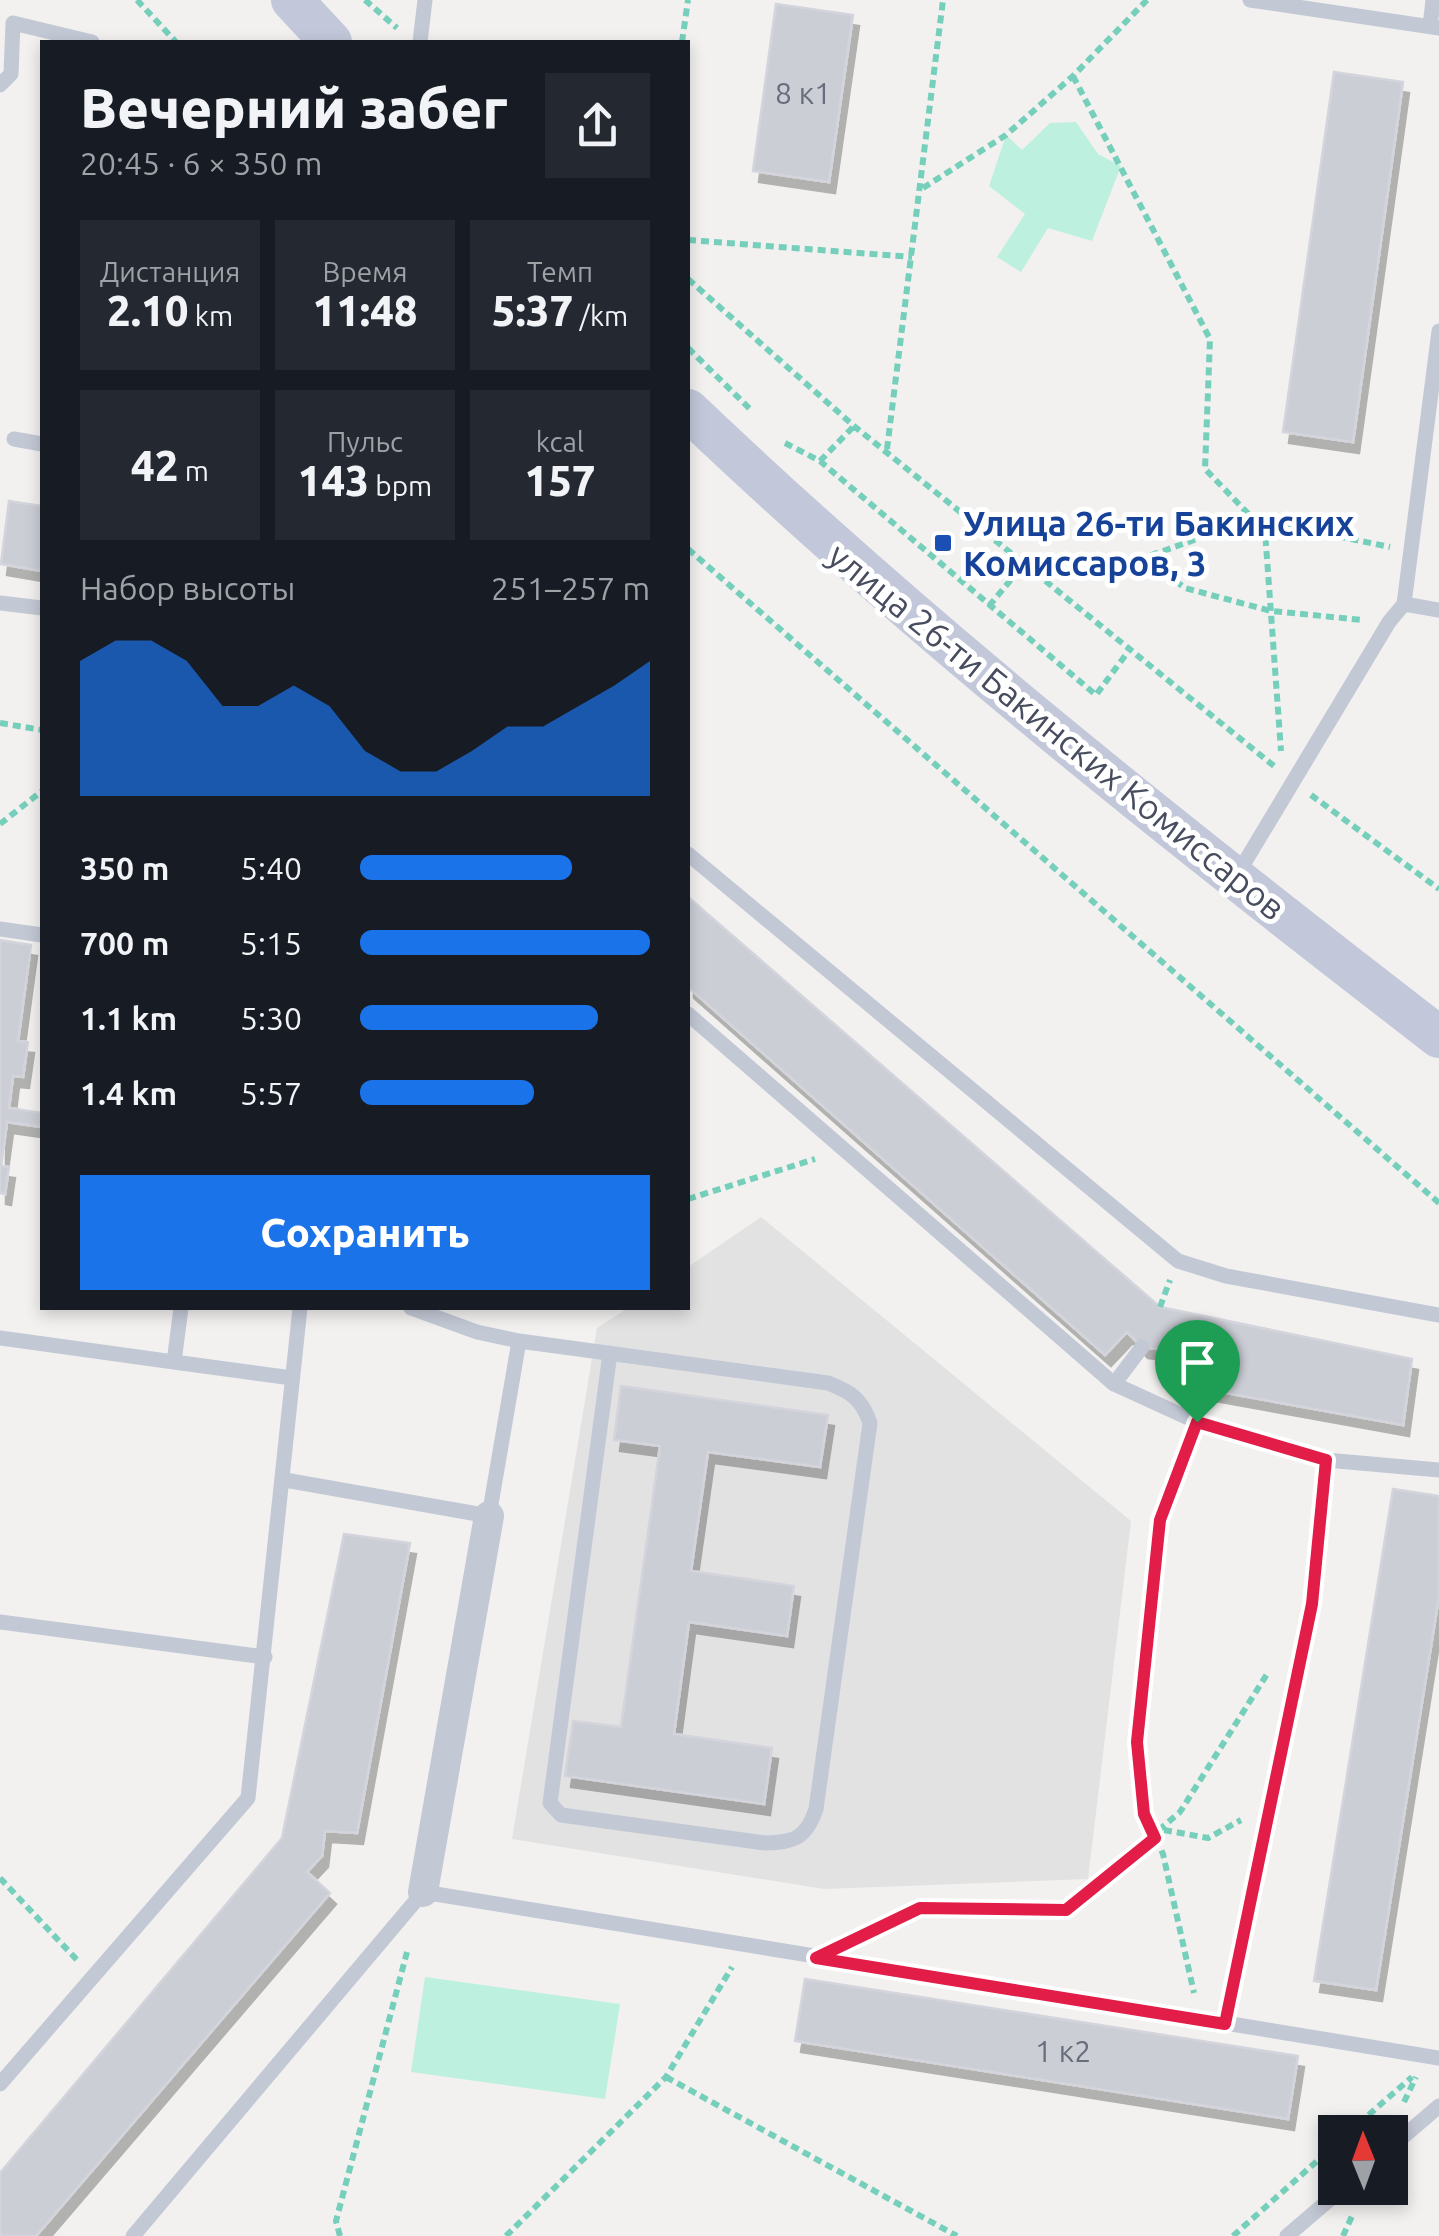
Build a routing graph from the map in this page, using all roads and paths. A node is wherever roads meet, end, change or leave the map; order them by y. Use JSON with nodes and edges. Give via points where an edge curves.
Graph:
{"nodes":[{"id":1,"x":138,"y":0,"type":"edge"},
{"id":2,"x":292,"y":0,"type":"edge"},
{"id":3,"x":365,"y":0,"type":"edge"},
{"id":4,"x":425,"y":0,"type":"edge"},
{"id":5,"x":688,"y":0,"type":"edge"},
{"id":6,"x":943,"y":0,"type":"edge"},
{"id":7,"x":1147,"y":0,"type":"edge"},
{"id":8,"x":1250,"y":0,"type":"edge"},
{"id":9,"x":1433,"y":0,"type":"edge"},
{"id":10,"x":6,"y":25,"type":"edge"},
{"id":11,"x":1435,"y":27,"type":"edge"},
{"id":12,"x":413,"y":38,"type":"edge"},
{"id":13,"x":82,"y":40,"type":"edge"},
{"id":14,"x":174,"y":40,"type":"edge"},
{"id":15,"x":328,"y":40,"type":"edge"},
{"id":16,"x":682,"y":40,"type":"edge"},
{"id":17,"x":1074,"y":76,"type":"junction"},
{"id":18,"x":0,"y":85,"type":"edge"},
{"id":19,"x":922,"y":188,"type":"junction"},
{"id":20,"x":690,"y":240,"type":"edge"},
{"id":21,"x":912,"y":257,"type":"junction"},
{"id":22,"x":690,"y":281,"type":"edge"},
{"id":23,"x":1439,"y":331,"type":"edge"},
{"id":24,"x":690,"y":350,"type":"edge"},
{"id":25,"x":690,"y":412,"type":"edge"},
{"id":26,"x":762,"y":421,"type":"dead end"},
{"id":27,"x":854,"y":426,"type":"junction"},
{"id":28,"x":775,"y":434,"type":"dead end"},
{"id":29,"x":14,"y":439,"type":"dead end"},
{"id":30,"x":40,"y":444,"type":"edge"},
{"id":31,"x":887,"y":450,"type":"junction"},
{"id":32,"x":820,"y":460,"type":"junction"},
{"id":33,"x":1254,"y":519,"type":"junction"},
{"id":34,"x":690,"y":551,"type":"edge"},
{"id":35,"x":1410,"y":552,"type":"junction"},
{"id":36,"x":1143,"y":558,"type":"junction"},
{"id":37,"x":1024,"y":564,"type":"junction"},
{"id":38,"x":0,"y":603,"type":"edge"},
{"id":39,"x":1404,"y":604,"type":"junction"},
{"id":40,"x":989,"y":606,"type":"junction"},
{"id":41,"x":40,"y":608,"type":"edge"},
{"id":42,"x":1439,"y":610,"type":"edge"},
{"id":43,"x":1271,"y":611,"type":"junction"},
{"id":44,"x":1389,"y":622,"type":"junction"},
{"id":45,"x":1130,"y":649,"type":"junction"},
{"id":46,"x":0,"y":723,"type":"edge"},
{"id":47,"x":40,"y":730,"type":"edge"},
{"id":48,"x":1292,"y":780,"type":"junction"},
{"id":49,"x":40,"y":793,"type":"edge"},
{"id":50,"x":0,"y":824,"type":"edge"},
{"id":51,"x":690,"y":856,"type":"edge"},
{"id":52,"x":1234,"y":879,"type":"junction"},
{"id":53,"x":1439,"y":889,"type":"edge"},
{"id":54,"x":0,"y":929,"type":"edge"},
{"id":55,"x":40,"y":935,"type":"edge"},
{"id":56,"x":690,"y":1016,"type":"edge"},
{"id":57,"x":1439,"y":1037,"type":"edge"},
{"id":58,"x":847,"y":1148,"type":"junction"},
{"id":59,"x":690,"y":1198,"type":"edge"},
{"id":60,"x":1439,"y":1203,"type":"edge"},
{"id":61,"x":181,"y":1310,"type":"edge"},
{"id":62,"x":300,"y":1310,"type":"edge"},
{"id":63,"x":416,"y":1310,"type":"edge"},
{"id":64,"x":1439,"y":1315,"type":"edge"},
{"id":65,"x":0,"y":1338,"type":"edge"},
{"id":66,"x":519,"y":1341,"type":"junction"},
{"id":67,"x":1142,"y":1347,"type":"dead end"},
{"id":68,"x":610,"y":1353,"type":"junction"},
{"id":69,"x":174,"y":1362,"type":"junction"},
{"id":70,"x":292,"y":1378,"type":"junction"},
{"id":71,"x":1114,"y":1384,"type":"junction"},
{"id":72,"x":1197,"y":1422,"type":"junction"},
{"id":73,"x":1326,"y":1460,"type":"junction"},
{"id":74,"x":1439,"y":1470,"type":"edge"},
{"id":75,"x":284,"y":1480,"type":"junction"},
{"id":76,"x":488,"y":1516,"type":"junction"},
{"id":77,"x":1312,"y":1604,"type":"joint"},
{"id":78,"x":0,"y":1622,"type":"edge"},
{"id":79,"x":265,"y":1658,"type":"junction"},
{"id":80,"x":1271,"y":1668,"type":"dead end"},
{"id":81,"x":1270,"y":1804,"type":"junction"},
{"id":82,"x":1162,"y":1830,"type":"junction"},
{"id":83,"x":1155,"y":1838,"type":"junction"},
{"id":84,"x":0,"y":1878,"type":"edge"},
{"id":85,"x":423,"y":1892,"type":"junction"},
{"id":86,"x":744,"y":1946,"type":"junction"},
{"id":87,"x":816,"y":1958,"type":"junction"},
{"id":88,"x":95,"y":1979,"type":"junction"},
{"id":89,"x":1200,"y":2019,"type":"junction"},
{"id":90,"x":1225,"y":2024,"type":"junction"},
{"id":91,"x":1437,"y":2057,"type":"edge"},
{"id":92,"x":666,"y":2077,"type":"junction"},
{"id":93,"x":0,"y":2084,"type":"edge"},
{"id":94,"x":1439,"y":2106,"type":"edge"},
{"id":95,"x":1369,"y":2115,"type":"edge"},
{"id":96,"x":1408,"y":2133,"type":"edge"},
{"id":97,"x":1318,"y":2160,"type":"edge"},
{"id":98,"x":1324,"y":2205,"type":"edge"},
{"id":99,"x":133,"y":2236,"type":"edge"},
{"id":100,"x":340,"y":2236,"type":"edge"},
{"id":101,"x":506,"y":2236,"type":"edge"},
{"id":102,"x":957,"y":2236,"type":"edge"},
{"id":103,"x":1233,"y":2236,"type":"edge"},
{"id":104,"x":1287,"y":2236,"type":"edge"}],
"edges":[{"from":1,"to":14,"type":"path"},
{"from":2,"to":15,"type":"main road"},
{"from":3,"to":12,"type":"path"},
{"from":4,"to":12,"type":"lane"},
{"from":5,"to":16,"type":"path"},
{"from":6,"to":19,"type":"path"},
{"from":7,"to":17,"type":"path"},
{"from":8,"to":11,"type":"lane"},
{"from":9,"to":11,"type":"lane"},
{"from":10,"to":13,"type":"lane"},
{"from":10,"to":18,"type":"lane","via":[[11,74]]},
{"from":17,"to":19,"type":"path","via":[[1006,135]]},
{"from":17,"to":33,"type":"path","via":[[1210,339],[1205,469]]},
{"from":19,"to":21,"type":"path"},
{"from":20,"to":21,"type":"path"},
{"from":21,"to":31,"type":"path"},
{"from":22,"to":27,"type":"path"},
{"from":23,"to":35,"type":"lane"},
{"from":24,"to":26,"type":"path"},
{"from":25,"to":52,"type":"main road","name":"улица 26-ти Бакинских Комиссаров","via":[[836,550]]},
{"from":27,"to":31,"type":"path"},
{"from":27,"to":32,"type":"path"},
{"from":28,"to":32,"type":"path"},
{"from":29,"to":30,"type":"lane"},
{"from":31,"to":37,"type":"path"},
{"from":32,"to":40,"type":"path"},
{"from":33,"to":35,"type":"path"},
{"from":33,"to":36,"type":"path"},
{"from":33,"to":43,"type":"path","via":[[1265,530]]},
{"from":34,"to":60,"type":"path"},
{"from":35,"to":39,"type":"lane"},
{"from":36,"to":37,"type":"path"},
{"from":36,"to":43,"type":"path","via":[[1186,588]]},
{"from":37,"to":40,"type":"path"},
{"from":37,"to":45,"type":"path"},
{"from":38,"to":41,"type":"lane"},
{"from":39,"to":42,"type":"lane"},
{"from":39,"to":44,"type":"lane"},
{"from":40,"to":45,"type":"path","via":[[1096,695]]},
{"from":43,"to":44,"type":"path"},
{"from":43,"to":45,"type":"path","via":[[1282,773]]},
{"from":44,"to":48,"type":"lane"},
{"from":46,"to":47,"type":"path"},
{"from":48,"to":52,"type":"lane"},
{"from":48,"to":53,"type":"path"},
{"from":49,"to":50,"type":"path"},
{"from":51,"to":64,"type":"lane","via":[[1178,1261]]},
{"from":52,"to":57,"type":"main road","name":"улица 26-ти Бакинских Комиссаров"},
{"from":54,"to":55,"type":"lane"},
{"from":56,"to":58,"type":"lane"},
{"from":58,"to":59,"type":"path"},
{"from":58,"to":71,"type":"lane"},
{"from":61,"to":69,"type":"lane"},
{"from":62,"to":70,"type":"lane"},
{"from":63,"to":66,"type":"lane"},
{"from":65,"to":69,"type":"lane"},
{"from":66,"to":68,"type":"lane"},
{"from":66,"to":76,"type":"lane"},
{"from":67,"to":71,"type":"lane"},
{"from":68,"to":68,"type":"lane","via":[[828,1383],[864,1406],[870,1423],[816,1810],[810,1830],[795,1842],[561,1814],[550,1803]]},
{"from":69,"to":70,"type":"lane"},
{"from":70,"to":75,"type":"lane"},
{"from":71,"to":72,"type":"lane"},
{"from":72,"to":73,"type":"lane"},
{"from":72,"to":83,"type":"path","via":[[1160,1520],[1137,1742],[1144,1814]]},
{"from":73,"to":74,"type":"lane"},
{"from":73,"to":77,"type":"path"},
{"from":75,"to":76,"type":"lane"},
{"from":75,"to":79,"type":"lane"},
{"from":76,"to":85,"type":"street"},
{"from":77,"to":81,"type":"lane"},
{"from":78,"to":79,"type":"lane"},
{"from":79,"to":88,"type":"lane","via":[[248,1798]]},
{"from":80,"to":82,"type":"path"},
{"from":81,"to":82,"type":"path","via":[[1208,1838]]},
{"from":81,"to":90,"type":"lane"},
{"from":82,"to":83,"type":"path"},
{"from":83,"to":87,"type":"path","via":[[1066,1910],[920,1908]]},
{"from":83,"to":89,"type":"path"},
{"from":84,"to":88,"type":"path"},
{"from":85,"to":86,"type":"lane"},
{"from":85,"to":99,"type":"lane"},
{"from":85,"to":100,"type":"path","via":[[336,2221]]},
{"from":86,"to":87,"type":"lane"},
{"from":86,"to":92,"type":"path"},
{"from":87,"to":89,"type":"lane"},
{"from":88,"to":93,"type":"lane"},
{"from":89,"to":90,"type":"lane"},
{"from":90,"to":91,"type":"lane"},
{"from":91,"to":95,"type":"path"},
{"from":92,"to":101,"type":"path"},
{"from":92,"to":102,"type":"path"},
{"from":94,"to":96,"type":"lane"},
{"from":97,"to":103,"type":"path"},
{"from":98,"to":104,"type":"lane"}]}
